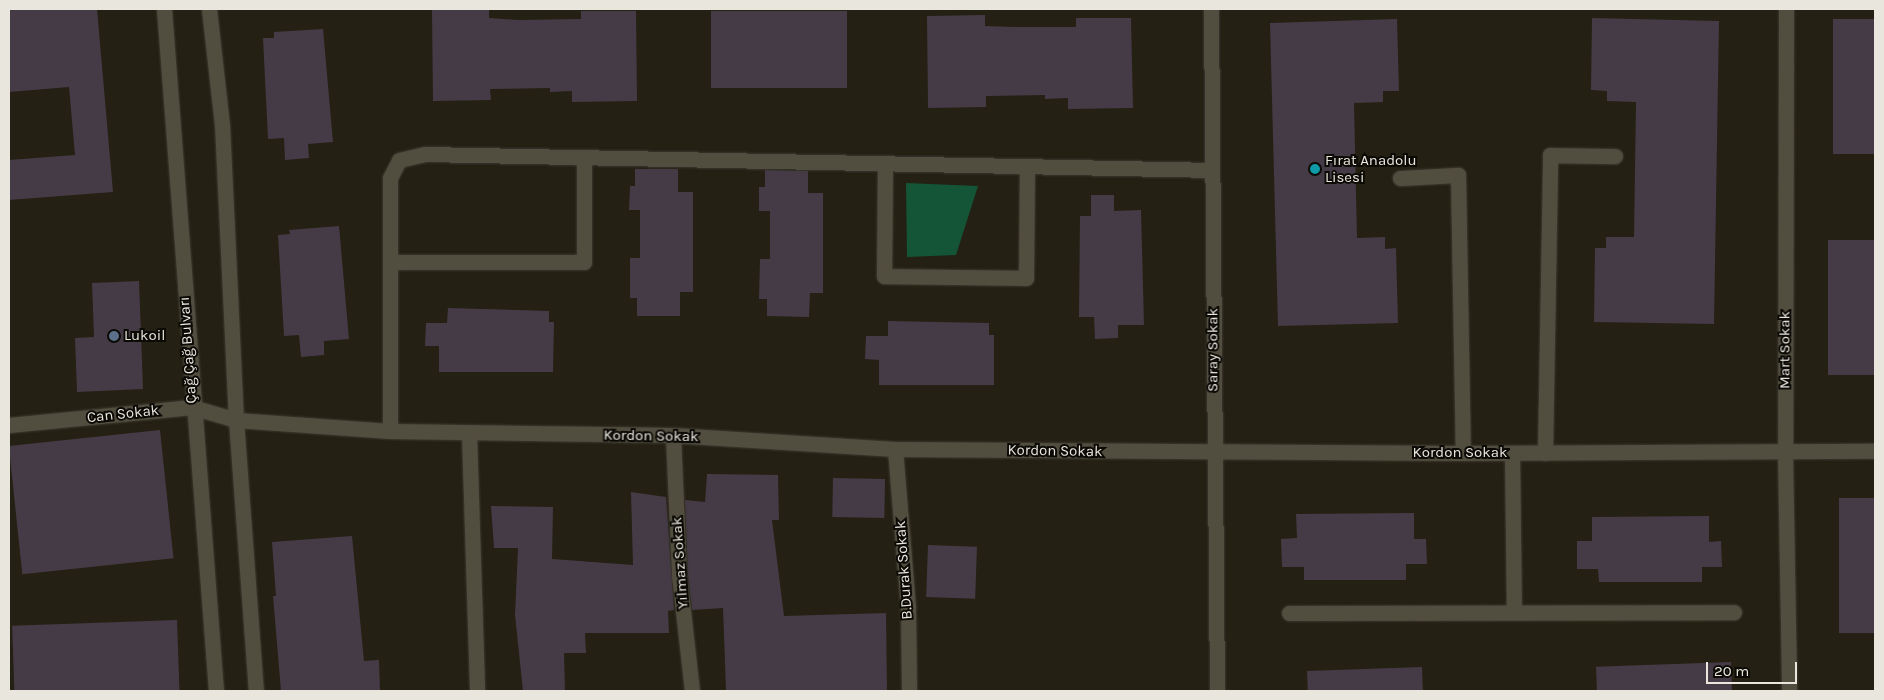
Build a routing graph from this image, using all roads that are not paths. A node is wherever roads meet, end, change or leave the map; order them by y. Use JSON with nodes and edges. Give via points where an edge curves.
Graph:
{"nodes":[{"id":1,"x":164,"y":9,"type":"edge"},
{"id":2,"x":209,"y":9,"type":"edge"},
{"id":3,"x":1211,"y":9,"type":"edge"},
{"id":4,"x":1786,"y":9,"type":"edge"},
{"id":5,"x":1615,"y":156,"type":"dead end"},
{"id":6,"x":584,"y":158,"type":"junction"},
{"id":7,"x":885,"y":164,"type":"junction"},
{"id":8,"x":1027,"y":166,"type":"junction"},
{"id":9,"x":1212,"y":170,"type":"junction"},
{"id":10,"x":1400,"y":178,"type":"dead end"},
{"id":11,"x":390,"y":262,"type":"junction"},
{"id":12,"x":192,"y":407,"type":"junction"},
{"id":13,"x":236,"y":420,"type":"junction"},
{"id":14,"x":9,"y":425,"type":"edge"},
{"id":15,"x":390,"y":431,"type":"junction"},
{"id":16,"x":469,"y":433,"type":"junction"},
{"id":17,"x":672,"y":435,"type":"junction"},
{"id":18,"x":894,"y":449,"type":"junction"},
{"id":19,"x":1875,"y":451,"type":"edge"},
{"id":20,"x":1214,"y":452,"type":"junction"},
{"id":21,"x":1463,"y":454,"type":"junction"},
{"id":22,"x":1512,"y":454,"type":"junction"},
{"id":23,"x":1546,"y":454,"type":"junction"},
{"id":24,"x":1785,"y":454,"type":"junction"},
{"id":25,"x":1514,"y":612,"type":"junction"},
{"id":26,"x":1734,"y":612,"type":"dead end"},
{"id":27,"x":1289,"y":613,"type":"dead end"},
{"id":28,"x":216,"y":691,"type":"edge"},
{"id":29,"x":256,"y":691,"type":"edge"},
{"id":30,"x":477,"y":691,"type":"edge"},
{"id":31,"x":692,"y":691,"type":"edge"},
{"id":32,"x":909,"y":691,"type":"edge"},
{"id":33,"x":1217,"y":691,"type":"edge"},
{"id":34,"x":1790,"y":691,"type":"edge"}],
"edges":[{"from":1,"to":12,"type":"street","name":"Çağ Çağ Bulvarı"},
{"from":2,"to":13,"type":"street","via":[[222,124]]},
{"from":3,"to":9,"type":"street","name":"Saray Sokak"},
{"from":4,"to":24,"type":"street","name":"Mart Sokak"},
{"from":5,"to":23,"type":"street","via":[[1550,155]]},
{"from":6,"to":7,"type":"street"},
{"from":6,"to":11,"type":"street","via":[[425,154],[399,160],[390,178]]},
{"from":6,"to":11,"type":"street","via":[[584,262]]},
{"from":7,"to":8,"type":"street"},
{"from":7,"to":8,"type":"street","via":[[884,276],[1026,278]]},
{"from":8,"to":9,"type":"street"},
{"from":9,"to":20,"type":"street","name":"Saray Sokak"},
{"from":10,"to":21,"type":"street","via":[[1458,175]]},
{"from":11,"to":15,"type":"street"},
{"from":12,"to":13,"type":"street","name":"Can Sokak"},
{"from":12,"to":14,"type":"street","name":"Can Sokak"},
{"from":12,"to":28,"type":"street","name":"Çağ Çağ Bulvarı"},
{"from":13,"to":15,"type":"street","name":"Kordon Sokak"},
{"from":13,"to":29,"type":"street"},
{"from":15,"to":16,"type":"street","name":"Kordon Sokak"},
{"from":16,"to":17,"type":"street","name":"Kordon Sokak"},
{"from":16,"to":30,"type":"street"},
{"from":17,"to":18,"type":"street","name":"Kordon Sokak"},
{"from":17,"to":31,"type":"street","name":"Yılmaz Sokak","via":[[679,575]]},
{"from":18,"to":20,"type":"street","name":"Kordon Sokak"},
{"from":18,"to":32,"type":"street","name":"B.Durak Sokak","via":[[908,607]]},
{"from":19,"to":24,"type":"street","name":"Kordon Sokak"},
{"from":20,"to":21,"type":"street","name":"Kordon Sokak"},
{"from":20,"to":33,"type":"street","name":"Saray Sokak"},
{"from":21,"to":22,"type":"street","name":"Kordon Sokak"},
{"from":22,"to":23,"type":"street","name":"Kordon Sokak"},
{"from":22,"to":25,"type":"street"},
{"from":23,"to":24,"type":"street","name":"Kordon Sokak"},
{"from":24,"to":34,"type":"street","name":"Mart Sokak"},
{"from":25,"to":26,"type":"street"},
{"from":25,"to":27,"type":"street"}]}
